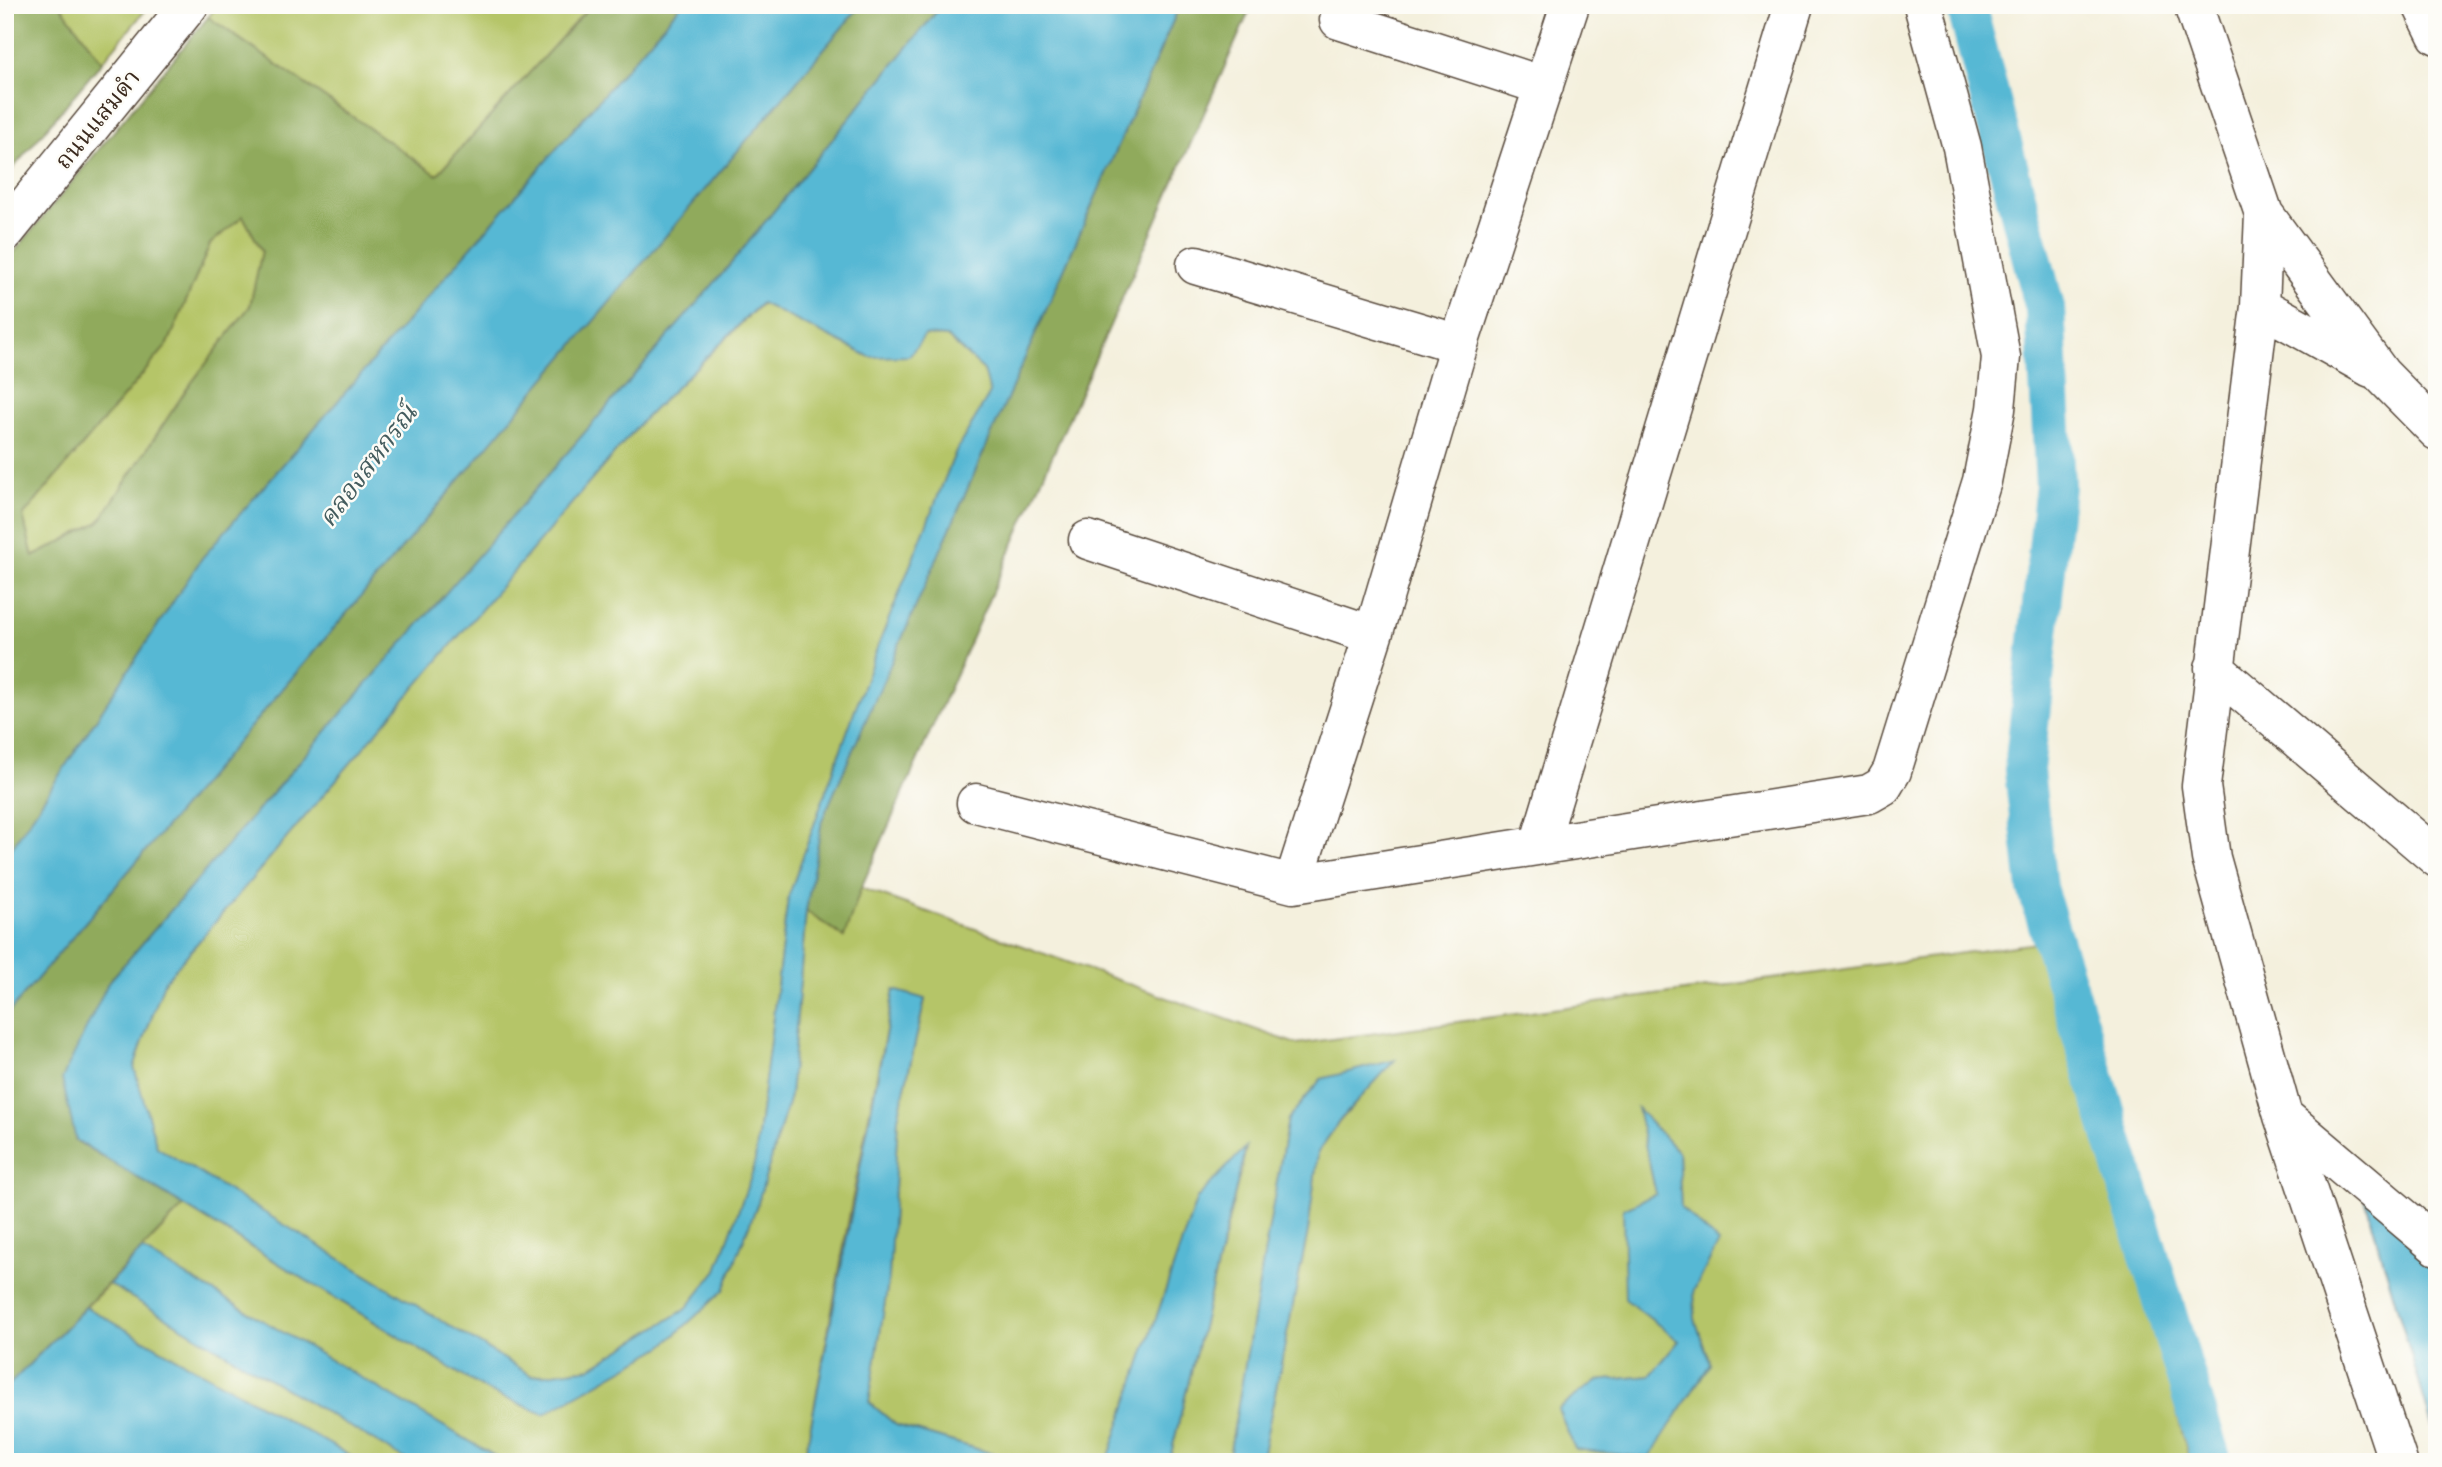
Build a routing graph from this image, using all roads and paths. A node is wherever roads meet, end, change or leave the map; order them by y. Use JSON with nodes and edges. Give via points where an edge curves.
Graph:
{"nodes":[{"id":1,"x":189,"y":5,"type":"edge"},
{"id":2,"x":1570,"y":5,"type":"edge"},
{"id":3,"x":1794,"y":5,"type":"edge"},
{"id":4,"x":1923,"y":5,"type":"edge"},
{"id":5,"x":2193,"y":5,"type":"edge"},
{"id":6,"x":2422,"y":5,"type":"edge"},
{"id":7,"x":1339,"y":20,"type":"dead end"},
{"id":8,"x":2437,"y":35,"type":"edge"},
{"id":9,"x":1544,"y":86,"type":"junction"},
{"id":10,"x":2264,"y":214,"type":"junction"},
{"id":11,"x":5,"y":232,"type":"edge"},
{"id":12,"x":1196,"y":265,"type":"dead end"},
{"id":13,"x":2260,"y":306,"type":"junction"},
{"id":14,"x":1459,"y":344,"type":"junction"},
{"id":15,"x":2381,"y":374,"type":"junction"},
{"id":16,"x":2437,"y":431,"type":"edge"},
{"id":17,"x":1088,"y":540,"type":"dead end"},
{"id":18,"x":1373,"y":635,"type":"junction"},
{"id":19,"x":2214,"y":668,"type":"junction"},
{"id":20,"x":976,"y":803,"type":"dead end"},
{"id":21,"x":1539,"y":845,"type":"junction"},
{"id":22,"x":2437,"y":858,"type":"edge"},
{"id":23,"x":1293,"y":884,"type":"junction"},
{"id":24,"x":2283,"y":1116,"type":"junction"},
{"id":25,"x":2437,"y":1246,"type":"edge"},
{"id":26,"x":2398,"y":1462,"type":"edge"}],
"edges":[{"from":1,"to":11,"type":"street","name":"ถนนแสมดำ"},
{"from":2,"to":9,"type":"street"},
{"from":3,"to":21,"type":"street"},
{"from":4,"to":21,"type":"street","via":[[1962,147],[2001,357],[1982,481],[1892,771],[1883,786],[1869,794]]},
{"from":5,"to":10,"type":"street"},
{"from":6,"to":8,"type":"street"},
{"from":7,"to":9,"type":"street"},
{"from":9,"to":14,"type":"street"},
{"from":10,"to":13,"type":"street"},
{"from":10,"to":15,"type":"street"},
{"from":12,"to":14,"type":"street"},
{"from":13,"to":15,"type":"street"},
{"from":13,"to":19,"type":"street"},
{"from":14,"to":18,"type":"street"},
{"from":15,"to":16,"type":"street"},
{"from":17,"to":18,"type":"street"},
{"from":18,"to":23,"type":"street"},
{"from":19,"to":22,"type":"street"},
{"from":19,"to":24,"type":"street","via":[[2201,786],[2211,858]]},
{"from":20,"to":23,"type":"street"},
{"from":21,"to":23,"type":"street"},
{"from":24,"to":25,"type":"street"},
{"from":24,"to":26,"type":"street"}]}
